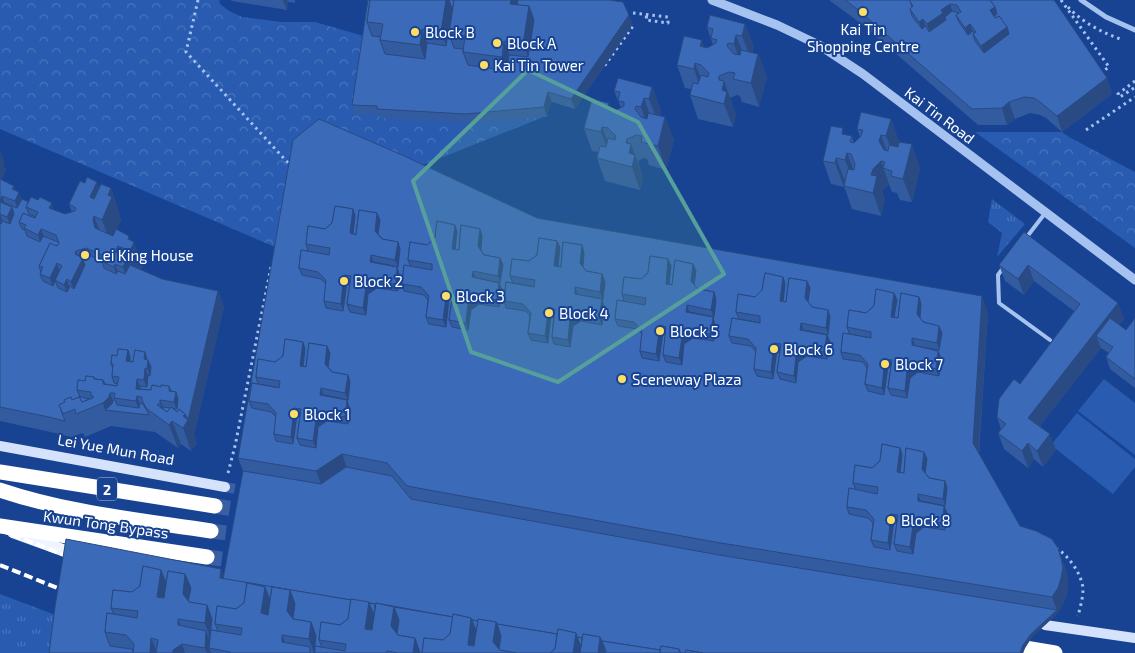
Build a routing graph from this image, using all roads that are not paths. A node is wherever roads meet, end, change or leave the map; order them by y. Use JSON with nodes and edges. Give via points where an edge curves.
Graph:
{"nodes":[{"id":1,"x":712,"y":0,"type":"edge"},
{"id":2,"x":1081,"y":0,"type":"edge"},
{"id":3,"x":1135,"y":30,"type":"edge"},
{"id":4,"x":1046,"y":212,"type":"junction"},
{"id":5,"x":1021,"y":244,"type":"edge"},
{"id":6,"x":1004,"y":268,"type":"edge"},
{"id":7,"x":1135,"y":280,"type":"edge"},
{"id":8,"x":1050,"y":340,"type":"edge"},
{"id":9,"x":0,"y":446,"type":"edge"},
{"id":10,"x":0,"y":472,"type":"edge"},
{"id":11,"x":226,"y":482,"type":"tunnel mouth"},
{"id":12,"x":0,"y":490,"type":"edge"},
{"id":13,"x":214,"y":506,"type":"tunnel mouth"},
{"id":14,"x":0,"y":526,"type":"edge"},
{"id":15,"x":211,"y":531,"type":"tunnel mouth"},
{"id":16,"x":207,"y":557,"type":"tunnel mouth"},
{"id":17,"x":89,"y":559,"type":"edge"},
{"id":18,"x":1045,"y":626,"type":"edge"},
{"id":19,"x":1135,"y":638,"type":"edge"},
{"id":20,"x":1024,"y":648,"type":"edge"},
{"id":21,"x":1055,"y":653,"type":"edge"}],
"edges":[{"from":1,"to":4,"type":"street","name":"Kai Tin Road","via":[[819,46],[863,74]]},
{"from":2,"to":3,"type":"street","via":[[1106,17]]},
{"from":4,"to":5,"type":"lane"},
{"from":4,"to":7,"type":"street","name":"Kai Tin Road"},
{"from":6,"to":8,"type":"lane","via":[[998,275],[999,303]]},
{"from":9,"to":11,"type":"main road","name":"Lei Yue Mun Road"},
{"from":10,"to":13,"type":"highway","number":"2"},
{"from":12,"to":15,"type":"highway","via":[[90,513]]},
{"from":14,"to":16,"type":"highway","name":"Kwun Tong Bypass"},
{"from":14,"to":17,"type":"main road"},
{"from":18,"to":19,"type":"main road"},
{"from":20,"to":21,"type":"highway"}]}
